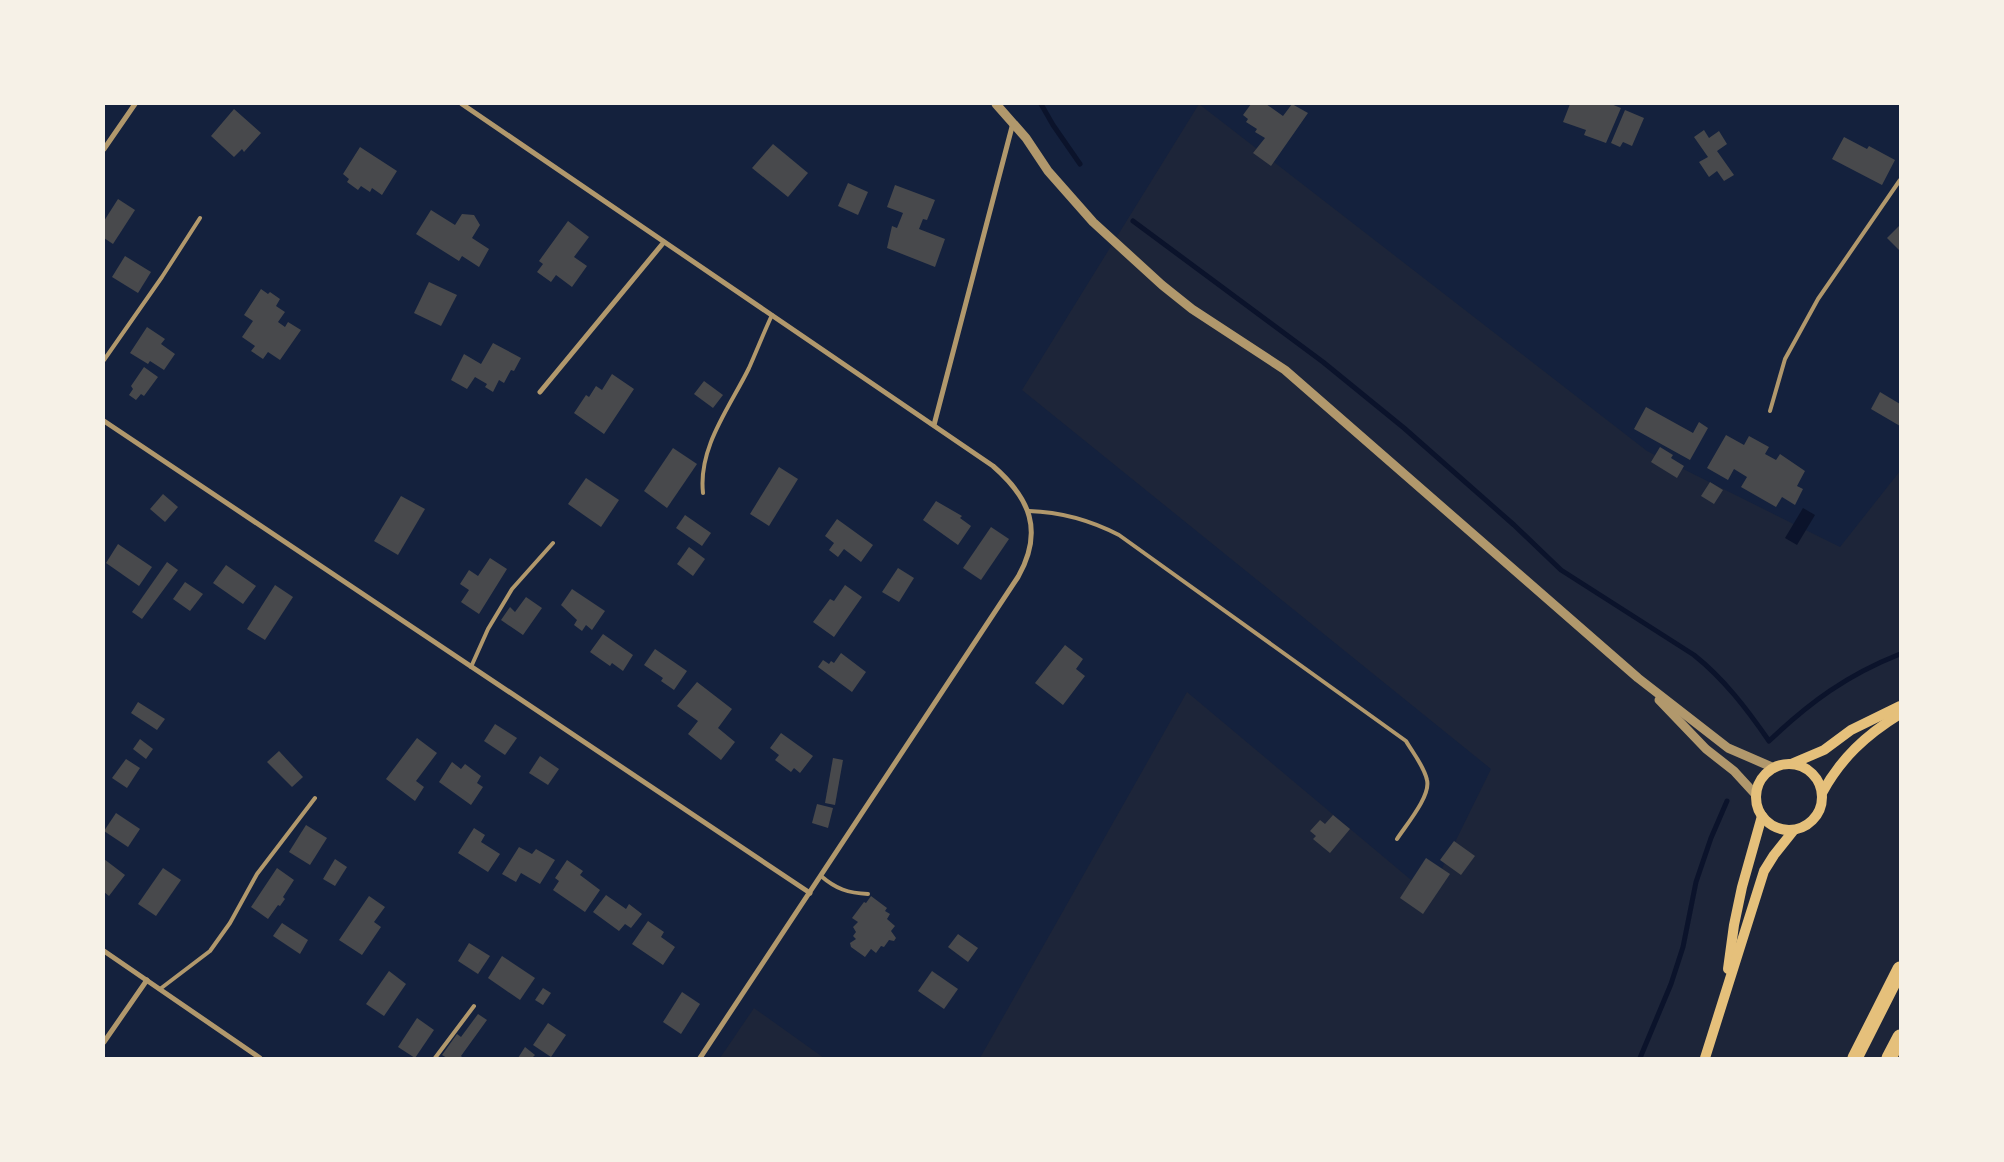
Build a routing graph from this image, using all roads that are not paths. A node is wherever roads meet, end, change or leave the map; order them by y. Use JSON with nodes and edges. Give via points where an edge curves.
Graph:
{"nodes":[{"id":1,"x":135,"y":104,"type":"edge"},
{"id":2,"x":462,"y":104,"type":"edge"},
{"id":3,"x":996,"y":104,"type":"edge"},
{"id":4,"x":1013,"y":123,"type":"junction"},
{"id":5,"x":104,"y":149,"type":"edge"},
{"id":6,"x":1900,"y":180,"type":"edge"},
{"id":7,"x":200,"y":218,"type":"dead end"},
{"id":8,"x":664,"y":242,"type":"junction"},
{"id":9,"x":772,"y":315,"type":"junction"},
{"id":10,"x":104,"y":360,"type":"edge"},
{"id":11,"x":540,"y":392,"type":"dead end"},
{"id":12,"x":1770,"y":411,"type":"dead end"},
{"id":13,"x":104,"y":421,"type":"edge"},
{"id":14,"x":934,"y":425,"type":"junction"},
{"id":15,"x":703,"y":493,"type":"dead end"},
{"id":16,"x":1029,"y":511,"type":"junction"},
{"id":17,"x":553,"y":543,"type":"dead end"},
{"id":18,"x":471,"y":667,"type":"junction"},
{"id":19,"x":1638,"y":678,"type":"junction"},
{"id":20,"x":1900,"y":706,"type":"edge"},
{"id":21,"x":1900,"y":714,"type":"edge"},
{"id":22,"x":1790,"y":764,"type":"junction"},
{"id":23,"x":1774,"y":768,"type":"junction"},
{"id":24,"x":1822,"y":793,"type":"junction"},
{"id":25,"x":1756,"y":795,"type":"junction"},
{"id":26,"x":315,"y":798,"type":"dead end"},
{"id":27,"x":1762,"y":816,"type":"junction"},
{"id":28,"x":1794,"y":830,"type":"junction"},
{"id":29,"x":1397,"y":839,"type":"dead end"},
{"id":30,"x":821,"y":876,"type":"junction"},
{"id":31,"x":810,"y":893,"type":"junction"},
{"id":32,"x":868,"y":894,"type":"dead end"},
{"id":33,"x":104,"y":950,"type":"edge"},
{"id":34,"x":1900,"y":969,"type":"edge"},
{"id":35,"x":147,"y":980,"type":"junction"},
{"id":36,"x":160,"y":989,"type":"junction"},
{"id":37,"x":1725,"y":992,"type":"junction"},
{"id":38,"x":474,"y":1006,"type":"dead end"},
{"id":39,"x":1900,"y":1038,"type":"edge"},
{"id":40,"x":104,"y":1042,"type":"edge"},
{"id":41,"x":260,"y":1058,"type":"edge"},
{"id":42,"x":435,"y":1058,"type":"edge"},
{"id":43,"x":700,"y":1058,"type":"edge"},
{"id":44,"x":1705,"y":1058,"type":"edge"},
{"id":45,"x":1855,"y":1058,"type":"edge"},
{"id":46,"x":1889,"y":1058,"type":"edge"}],
"edges":[{"from":1,"to":5,"type":"street"},
{"from":2,"to":8,"type":"street"},
{"from":3,"to":4,"type":"street"},
{"from":4,"to":14,"type":"street"},
{"from":4,"to":19,"type":"street","via":[[1092,222],[1130,257],[1192,310],[1285,370]]},
{"from":6,"to":12,"type":"lane","via":[[1818,299],[1785,359]]},
{"from":7,"to":10,"type":"lane"},
{"from":8,"to":9,"type":"street"},
{"from":8,"to":11,"type":"street"},
{"from":9,"to":14,"type":"street"},
{"from":9,"to":15,"type":"lane","via":[[707,452],[701,480]]},
{"from":13,"to":18,"type":"street"},
{"from":14,"to":16,"type":"street","via":[[1007,478],[1021,494]]},
{"from":16,"to":29,"type":"lane","via":[[1054,512],[1093,522],[1119,535],[1406,741],[1421,764],[1428,784],[1425,796]]},
{"from":16,"to":30,"type":"street","via":[[1028,560]]},
{"from":17,"to":18,"type":"lane","via":[[512,589],[488,629]]},
{"from":18,"to":31,"type":"street"},
{"from":19,"to":23,"type":"street","via":[[1728,748]]},
{"from":19,"to":25,"type":"street","via":[[1706,749],[1734,771]]},
{"from":20,"to":22,"type":"main road","via":[[1851,730],[1824,750]]},
{"from":21,"to":24,"type":"main road","via":[[1878,727],[1849,752]]},
{"from":22,"to":23,"type":"main road"},
{"from":22,"to":24,"type":"main road","via":[[1811,773]]},
{"from":23,"to":25,"type":"main road","via":[[1762,779]]},
{"from":24,"to":28,"type":"main road","via":[[1822,803],[1812,821]]},
{"from":25,"to":27,"type":"main road"},
{"from":26,"to":36,"type":"lane","via":[[257,874],[210,951]]},
{"from":27,"to":28,"type":"main road","via":[[1776,828]]},
{"from":27,"to":37,"type":"main road","via":[[1734,924]]},
{"from":28,"to":37,"type":"main road","via":[[1764,871]]},
{"from":30,"to":31,"type":"street"},
{"from":30,"to":32,"type":"lane","via":[[848,893]]},
{"from":31,"to":43,"type":"street"},
{"from":33,"to":35,"type":"street"},
{"from":34,"to":45,"type":"highway"},
{"from":35,"to":36,"type":"street"},
{"from":35,"to":40,"type":"street"},
{"from":36,"to":41,"type":"street"},
{"from":37,"to":44,"type":"main road"},
{"from":38,"to":42,"type":"lane"},
{"from":39,"to":46,"type":"highway"}]}
